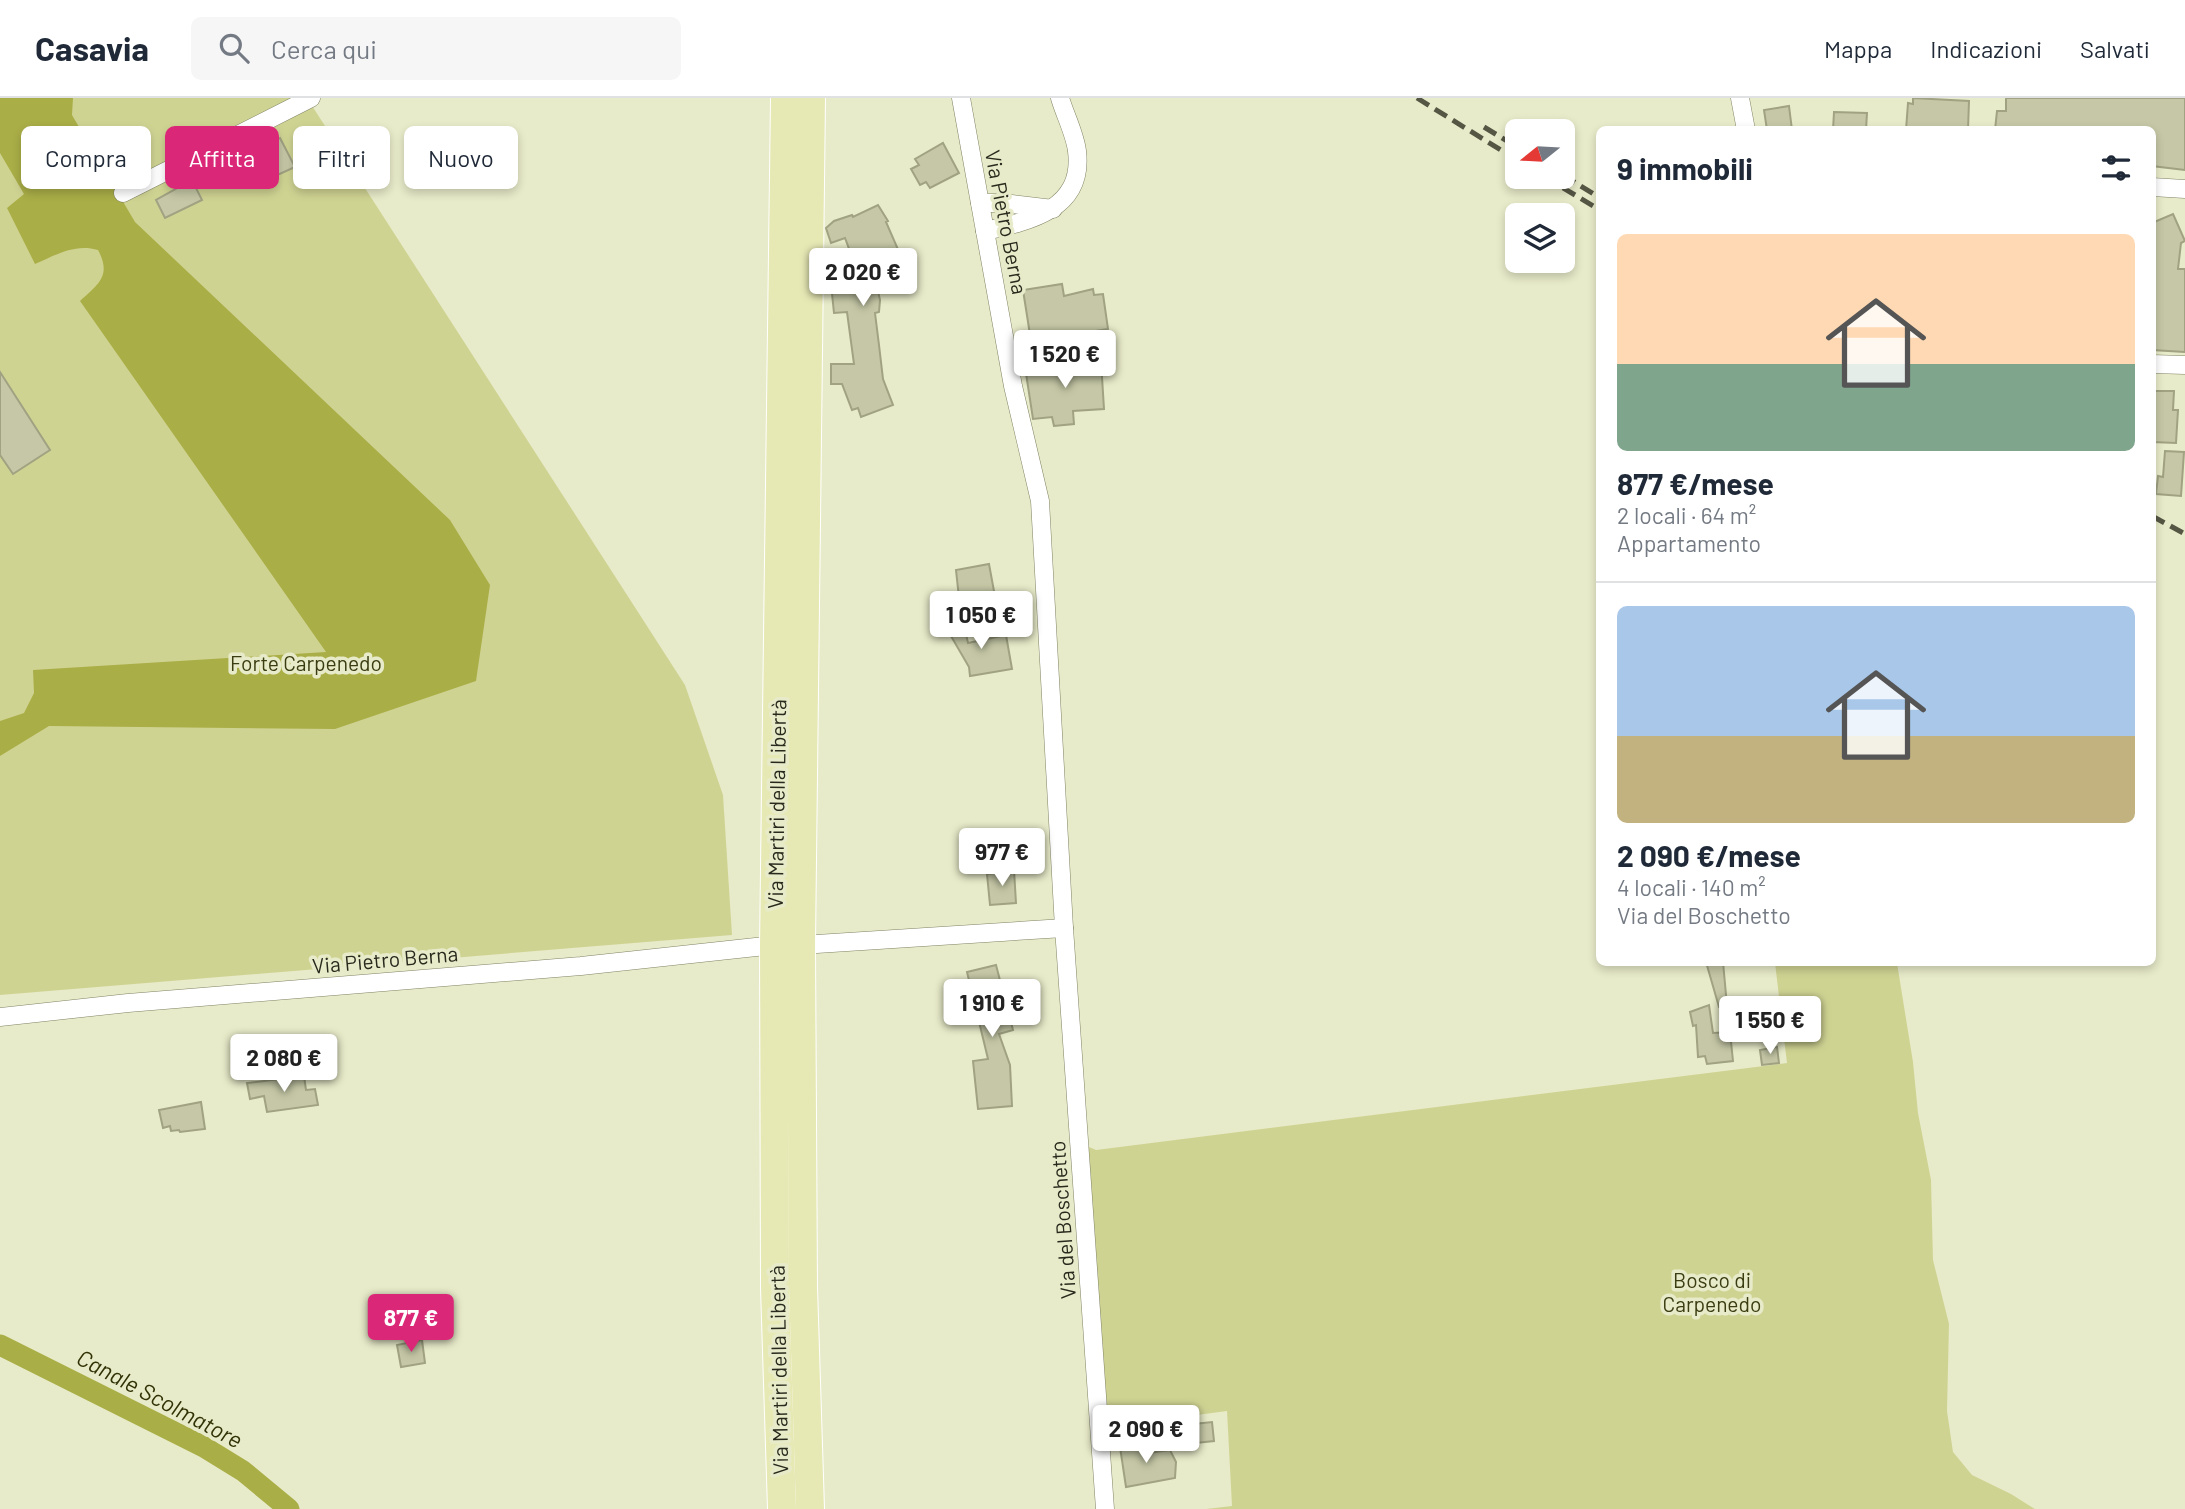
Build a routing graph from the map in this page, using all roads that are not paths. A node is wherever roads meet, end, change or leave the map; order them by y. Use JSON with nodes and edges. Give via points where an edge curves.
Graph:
{"nodes":[{"id":1,"x":785,"y":98,"type":"edge"},
{"id":2,"x":811,"y":98,"type":"edge"},
{"id":3,"x":961,"y":98,"type":"edge"},
{"id":4,"x":1060,"y":98,"type":"edge"},
{"id":5,"x":1740,"y":98,"type":"edge"},
{"id":6,"x":309,"y":99,"type":"edge"},
{"id":7,"x":1745,"y":126,"type":"edge"},
{"id":8,"x":2156,"y":187,"type":"edge"},
{"id":9,"x":2185,"y":189,"type":"edge"},
{"id":10,"x":123,"y":193,"type":"dead end"},
{"id":11,"x":980,"y":203,"type":"junction"},
{"id":12,"x":1054,"y":209,"type":"junction"},
{"id":13,"x":985,"y":231,"type":"junction"},
{"id":14,"x":2156,"y":364,"type":"edge"},
{"id":15,"x":2185,"y":365,"type":"edge"},
{"id":16,"x":1064,"y":928,"type":"junction"},
{"id":17,"x":788,"y":945,"type":"junction"},
{"id":18,"x":0,"y":1017,"type":"edge"},
{"id":19,"x":782,"y":1509,"type":"edge"},
{"id":20,"x":810,"y":1509,"type":"edge"},
{"id":21,"x":1105,"y":1509,"type":"edge"}],
"edges":[{"from":1,"to":17,"type":"main road","name":"Via Martiri della Libertà"},
{"from":2,"to":17,"type":"main road","name":"Via Martiri della Libertà"},
{"from":3,"to":11,"type":"street","name":"Via Pietro Berna"},
{"from":4,"to":12,"type":"street","via":[[1077,151],[1074,187]]},
{"from":5,"to":7,"type":"street"},
{"from":6,"to":10,"type":"street"},
{"from":8,"to":9,"type":"street"},
{"from":11,"to":12,"type":"street"},
{"from":11,"to":13,"type":"street","name":"Via Pietro Berna"},
{"from":12,"to":13,"type":"street","via":[[1028,221]]},
{"from":13,"to":16,"type":"street","name":"Via Pietro Berna","via":[[1013,386],[1041,501]]},
{"from":14,"to":15,"type":"street"},
{"from":16,"to":17,"type":"street","name":"Via Pietro Berna"},
{"from":16,"to":21,"type":"street","name":"Via del Boschetto"},
{"from":17,"to":18,"type":"street","name":"Via Pietro Berna"},
{"from":17,"to":19,"type":"main road","name":"Via Martiri della Libertà","via":[[775,1301]]},
{"from":17,"to":20,"type":"main road","name":"Via Martiri della Libertà"}]}
